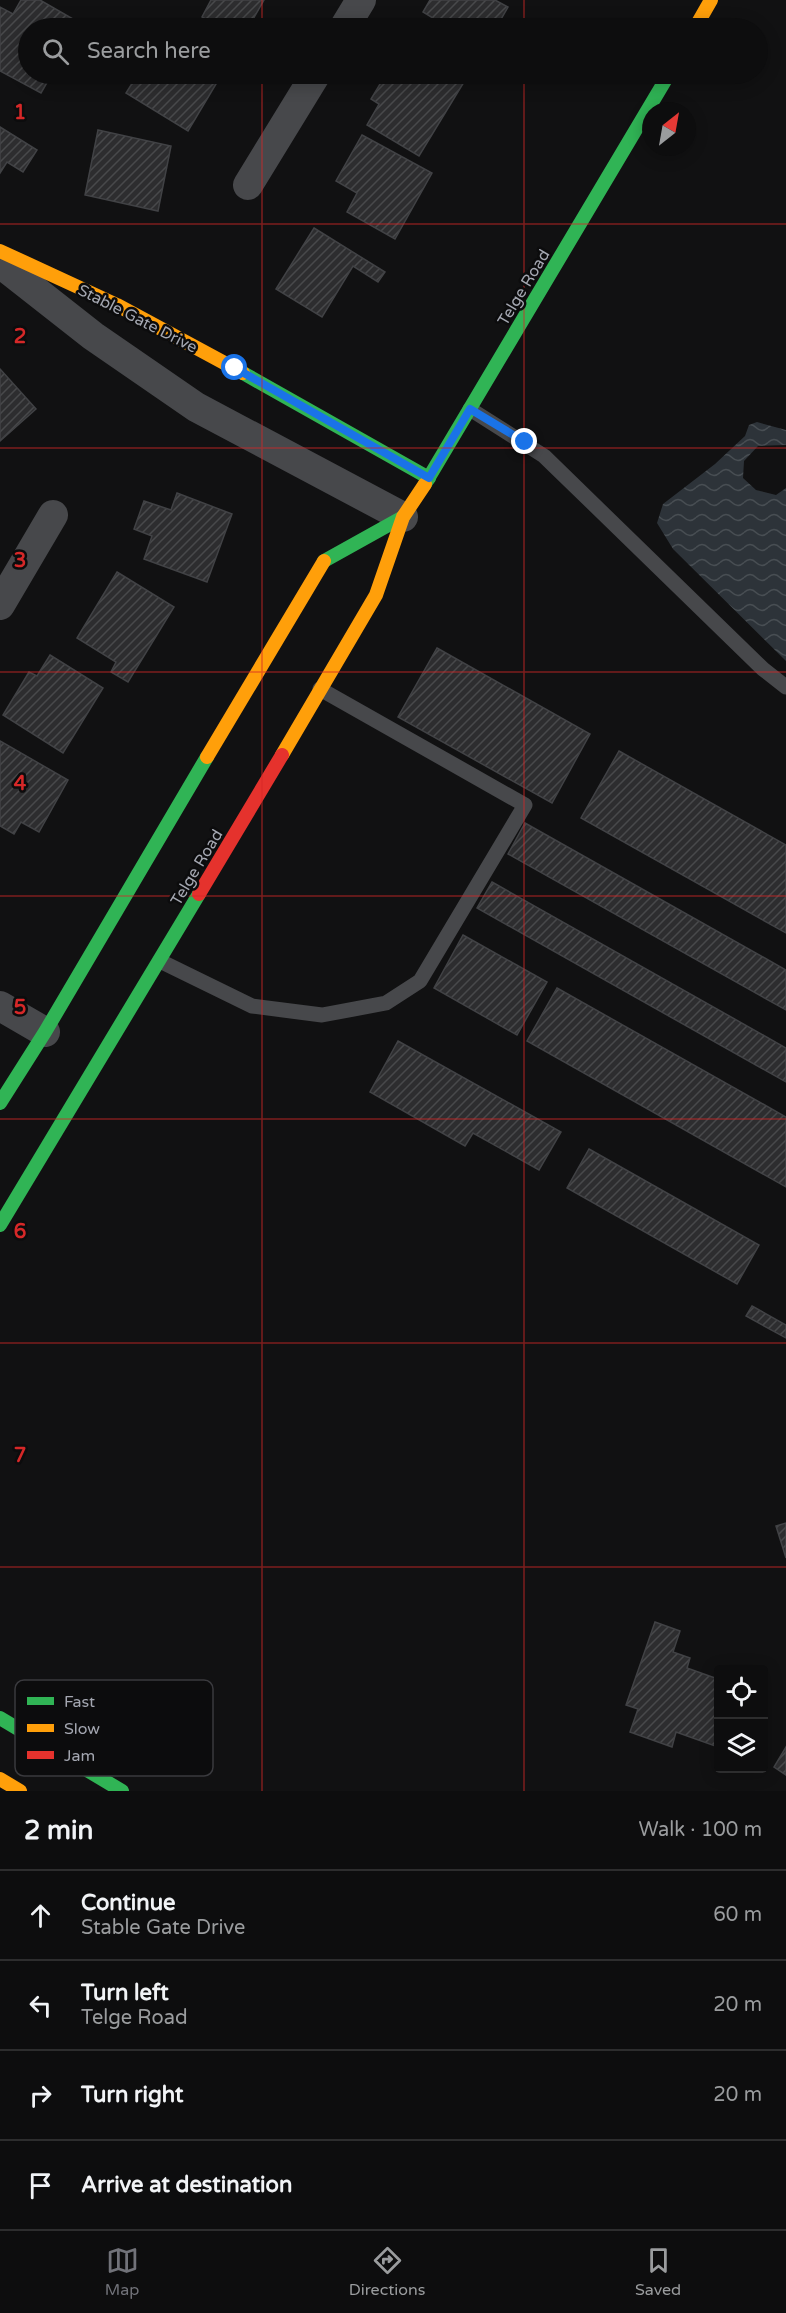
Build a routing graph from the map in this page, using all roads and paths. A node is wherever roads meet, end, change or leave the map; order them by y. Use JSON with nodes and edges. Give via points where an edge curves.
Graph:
{"nodes":[{"id":1,"x":361,"y":0,"type":"edge"},
{"id":2,"x":711,"y":0,"type":"edge"},
{"id":3,"x":350,"y":18,"type":"edge"},
{"id":4,"x":701,"y":18,"type":"edge"},
{"id":5,"x":310,"y":84,"type":"edge"},
{"id":6,"x":663,"y":84,"type":"edge"},
{"id":7,"x":248,"y":185,"type":"dead end"},
{"id":8,"x":0,"y":251,"type":"edge"},
{"id":9,"x":0,"y":263,"type":"edge"},
{"id":10,"x":470,"y":409,"type":"junction"},
{"id":11,"x":429,"y":478,"type":"junction"},
{"id":12,"x":53,"y":515,"type":"dead end"},
{"id":13,"x":403,"y":517,"type":"junction"},
{"id":14,"x":0,"y":605,"type":"edge"},
{"id":15,"x":786,"y":687,"type":"edge"},
{"id":16,"x":320,"y":689,"type":"junction"},
{"id":17,"x":160,"y":961,"type":"junction"},
{"id":18,"x":0,"y":1006,"type":"edge"},
{"id":19,"x":45,"y":1032,"type":"junction"},
{"id":20,"x":0,"y":1103,"type":"edge"},
{"id":21,"x":0,"y":1225,"type":"edge"},
{"id":22,"x":0,"y":1718,"type":"edge"},
{"id":23,"x":15,"y":1727,"type":"edge"},
{"id":24,"x":98,"y":1776,"type":"edge"},
{"id":25,"x":0,"y":1779,"type":"edge"},
{"id":26,"x":20,"y":1791,"type":"edge"},
{"id":27,"x":123,"y":1791,"type":"edge"}],
"edges":[{"from":1,"to":3,"type":"street"},
{"from":2,"to":4,"type":"main road"},
{"from":5,"to":7,"type":"street"},
{"from":6,"to":10,"type":"main road","name":"Telge Road"},
{"from":8,"to":11,"type":"main road","name":"Stable Gate Drive","via":[[117,305]]},
{"from":9,"to":13,"type":"street","name":"Stable Gate Drive","via":[[93,336],[196,407]]},
{"from":10,"to":11,"type":"main road","name":"Telge Road"},
{"from":10,"to":15,"type":"lane","via":[[544,456]]},
{"from":11,"to":13,"type":"main road","name":"Telge Road"},
{"from":12,"to":14,"type":"street"},
{"from":13,"to":16,"type":"main road","name":"Telge Road","via":[[376,595]]},
{"from":13,"to":19,"type":"main road","name":"Telge Road","via":[[324,560]]},
{"from":16,"to":17,"type":"main road","name":"Telge Road"},
{"from":16,"to":17,"type":"lane","via":[[525,805],[420,981],[386,1003],[322,1015],[252,1006]]},
{"from":17,"to":21,"type":"main road","name":"Telge Road"},
{"from":18,"to":19,"type":"street"},
{"from":19,"to":20,"type":"main road","name":"Telge Road"},
{"from":22,"to":23,"type":"main road"},
{"from":24,"to":27,"type":"main road"},
{"from":25,"to":26,"type":"main road"}]}
